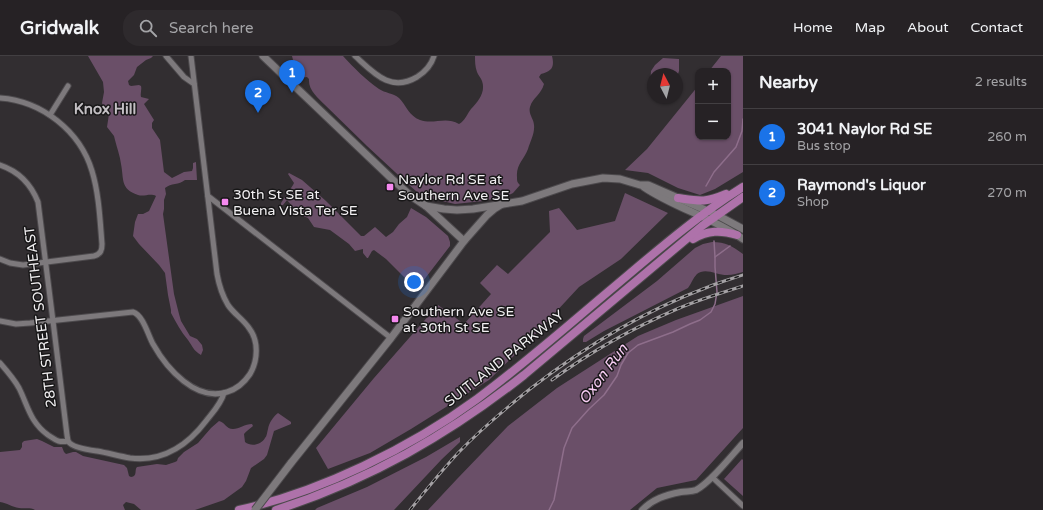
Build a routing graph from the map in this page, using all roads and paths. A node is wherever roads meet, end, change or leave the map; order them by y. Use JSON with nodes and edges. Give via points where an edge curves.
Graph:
{"nodes":[{"id":1,"x":166,"y":56,"type":"edge"},
{"id":2,"x":191,"y":56,"type":"edge"},
{"id":3,"x":263,"y":56,"type":"edge"},
{"id":4,"x":355,"y":56,"type":"edge"},
{"id":5,"x":434,"y":56,"type":"edge"},
{"id":6,"x":194,"y":84,"type":"junction"},
{"id":7,"x":68,"y":86,"type":"dead end"},
{"id":8,"x":0,"y":98,"type":"edge"},
{"id":9,"x":50,"y":114,"type":"junction"},
{"id":10,"x":0,"y":165,"type":"edge"},
{"id":11,"x":640,"y":185,"type":"junction"},
{"id":12,"x":743,"y":187,"type":"edge"},
{"id":13,"x":208,"y":196,"type":"junction"},
{"id":14,"x":743,"y":197,"type":"edge"},
{"id":15,"x":678,"y":198,"type":"junction"},
{"id":16,"x":502,"y":204,"type":"junction"},
{"id":17,"x":426,"y":206,"type":"junction"},
{"id":18,"x":704,"y":213,"type":"junction"},
{"id":19,"x":713,"y":218,"type":"junction"},
{"id":20,"x":741,"y":234,"type":"edge"},
{"id":21,"x":464,"y":241,"type":"junction"},
{"id":22,"x":675,"y":249,"type":"junction"},
{"id":23,"x":0,"y":258,"type":"edge"},
{"id":24,"x":46,"y":262,"type":"junction"},
{"id":25,"x":0,"y":321,"type":"edge"},
{"id":26,"x":53,"y":321,"type":"junction"},
{"id":27,"x":391,"y":338,"type":"junction"},
{"id":28,"x":0,"y":363,"type":"edge"},
{"id":29,"x":224,"y":393,"type":"junction"},
{"id":30,"x":70,"y":443,"type":"junction"},
{"id":31,"x":743,"y":443,"type":"edge"},
{"id":32,"x":712,"y":477,"type":"junction"},
{"id":33,"x":743,"y":506,"type":"edge"},
{"id":34,"x":256,"y":508,"type":"edge"},
{"id":35,"x":239,"y":510,"type":"edge"},
{"id":36,"x":276,"y":510,"type":"edge"},
{"id":37,"x":642,"y":510,"type":"edge"}],
"edges":[{"from":1,"to":6,"type":"street","via":[[184,77]]},
{"from":2,"to":6,"type":"street"},
{"from":3,"to":17,"type":"main road","via":[[392,180]]},
{"from":4,"to":5,"type":"street","via":[[384,80],[402,83],[422,74]]},
{"from":6,"to":13,"type":"street"},
{"from":7,"to":9,"type":"street"},
{"from":8,"to":9,"type":"street","via":[[24,102]]},
{"from":9,"to":24,"type":"street","via":[[73,136],[90,164],[102,248],[100,253],[94,256]]},
{"from":10,"to":24,"type":"street","name":"28TH STREET SOUTHEAST","via":[[18,174],[36,197]]},
{"from":11,"to":15,"type":"main road","via":[[648,185]]},
{"from":11,"to":16,"type":"main road","via":[[620,179],[595,179],[522,201]]},
{"from":11,"to":18,"type":"main road","via":[[657,196]]},
{"from":12,"to":15,"type":"highway","via":[[707,201]]},
{"from":12,"to":18,"type":"highway","name":"SUITLAND PARKWAY"},
{"from":13,"to":27,"type":"street"},
{"from":13,"to":29,"type":"street","via":[[221,291],[229,306],[249,328],[256,349],[250,374],[238,387]]},
{"from":14,"to":19,"type":"highway","name":"SUITLAND PARKWAY"},
{"from":15,"to":18,"type":"main road"},
{"from":16,"to":17,"type":"main road","via":[[457,210]]},
{"from":16,"to":21,"type":"main road","via":[[487,215]]},
{"from":17,"to":21,"type":"main road"},
{"from":18,"to":19,"type":"main road"},
{"from":18,"to":34,"type":"highway","name":"SUITLAND PARKWAY","via":[[514,370],[452,416],[398,448],[355,469]]},
{"from":19,"to":20,"type":"main road"},
{"from":19,"to":22,"type":"highway","name":"SUITLAND PARKWAY"},
{"from":20,"to":22,"type":"highway","via":[[722,231],[701,234]]},
{"from":21,"to":27,"type":"main road"},
{"from":22,"to":36,"type":"highway","name":"SUITLAND PARKWAY","via":[[524,375],[461,421],[379,469],[320,495]]},
{"from":23,"to":24,"type":"street","via":[[15,264]]},
{"from":24,"to":26,"type":"street","name":"28TH STREET SOUTHEAST"},
{"from":25,"to":26,"type":"street","via":[[16,324]]},
{"from":26,"to":29,"type":"street","via":[[136,313],[157,350],[184,381],[205,393]]},
{"from":26,"to":30,"type":"street","name":"28TH STREET SOUTHEAST"},
{"from":27,"to":34,"type":"main road","bridge":true},
{"from":28,"to":30,"type":"street","via":[[18,387],[36,424],[57,441]]},
{"from":29,"to":30,"type":"street","via":[[222,401],[193,437],[164,454],[130,458]]},
{"from":31,"to":32,"type":"street"},
{"from":32,"to":33,"type":"street"},
{"from":32,"to":37,"type":"street","via":[[695,490],[660,497]]},
{"from":34,"to":35,"type":"highway","name":"SUITLAND PARKWAY"}]}
